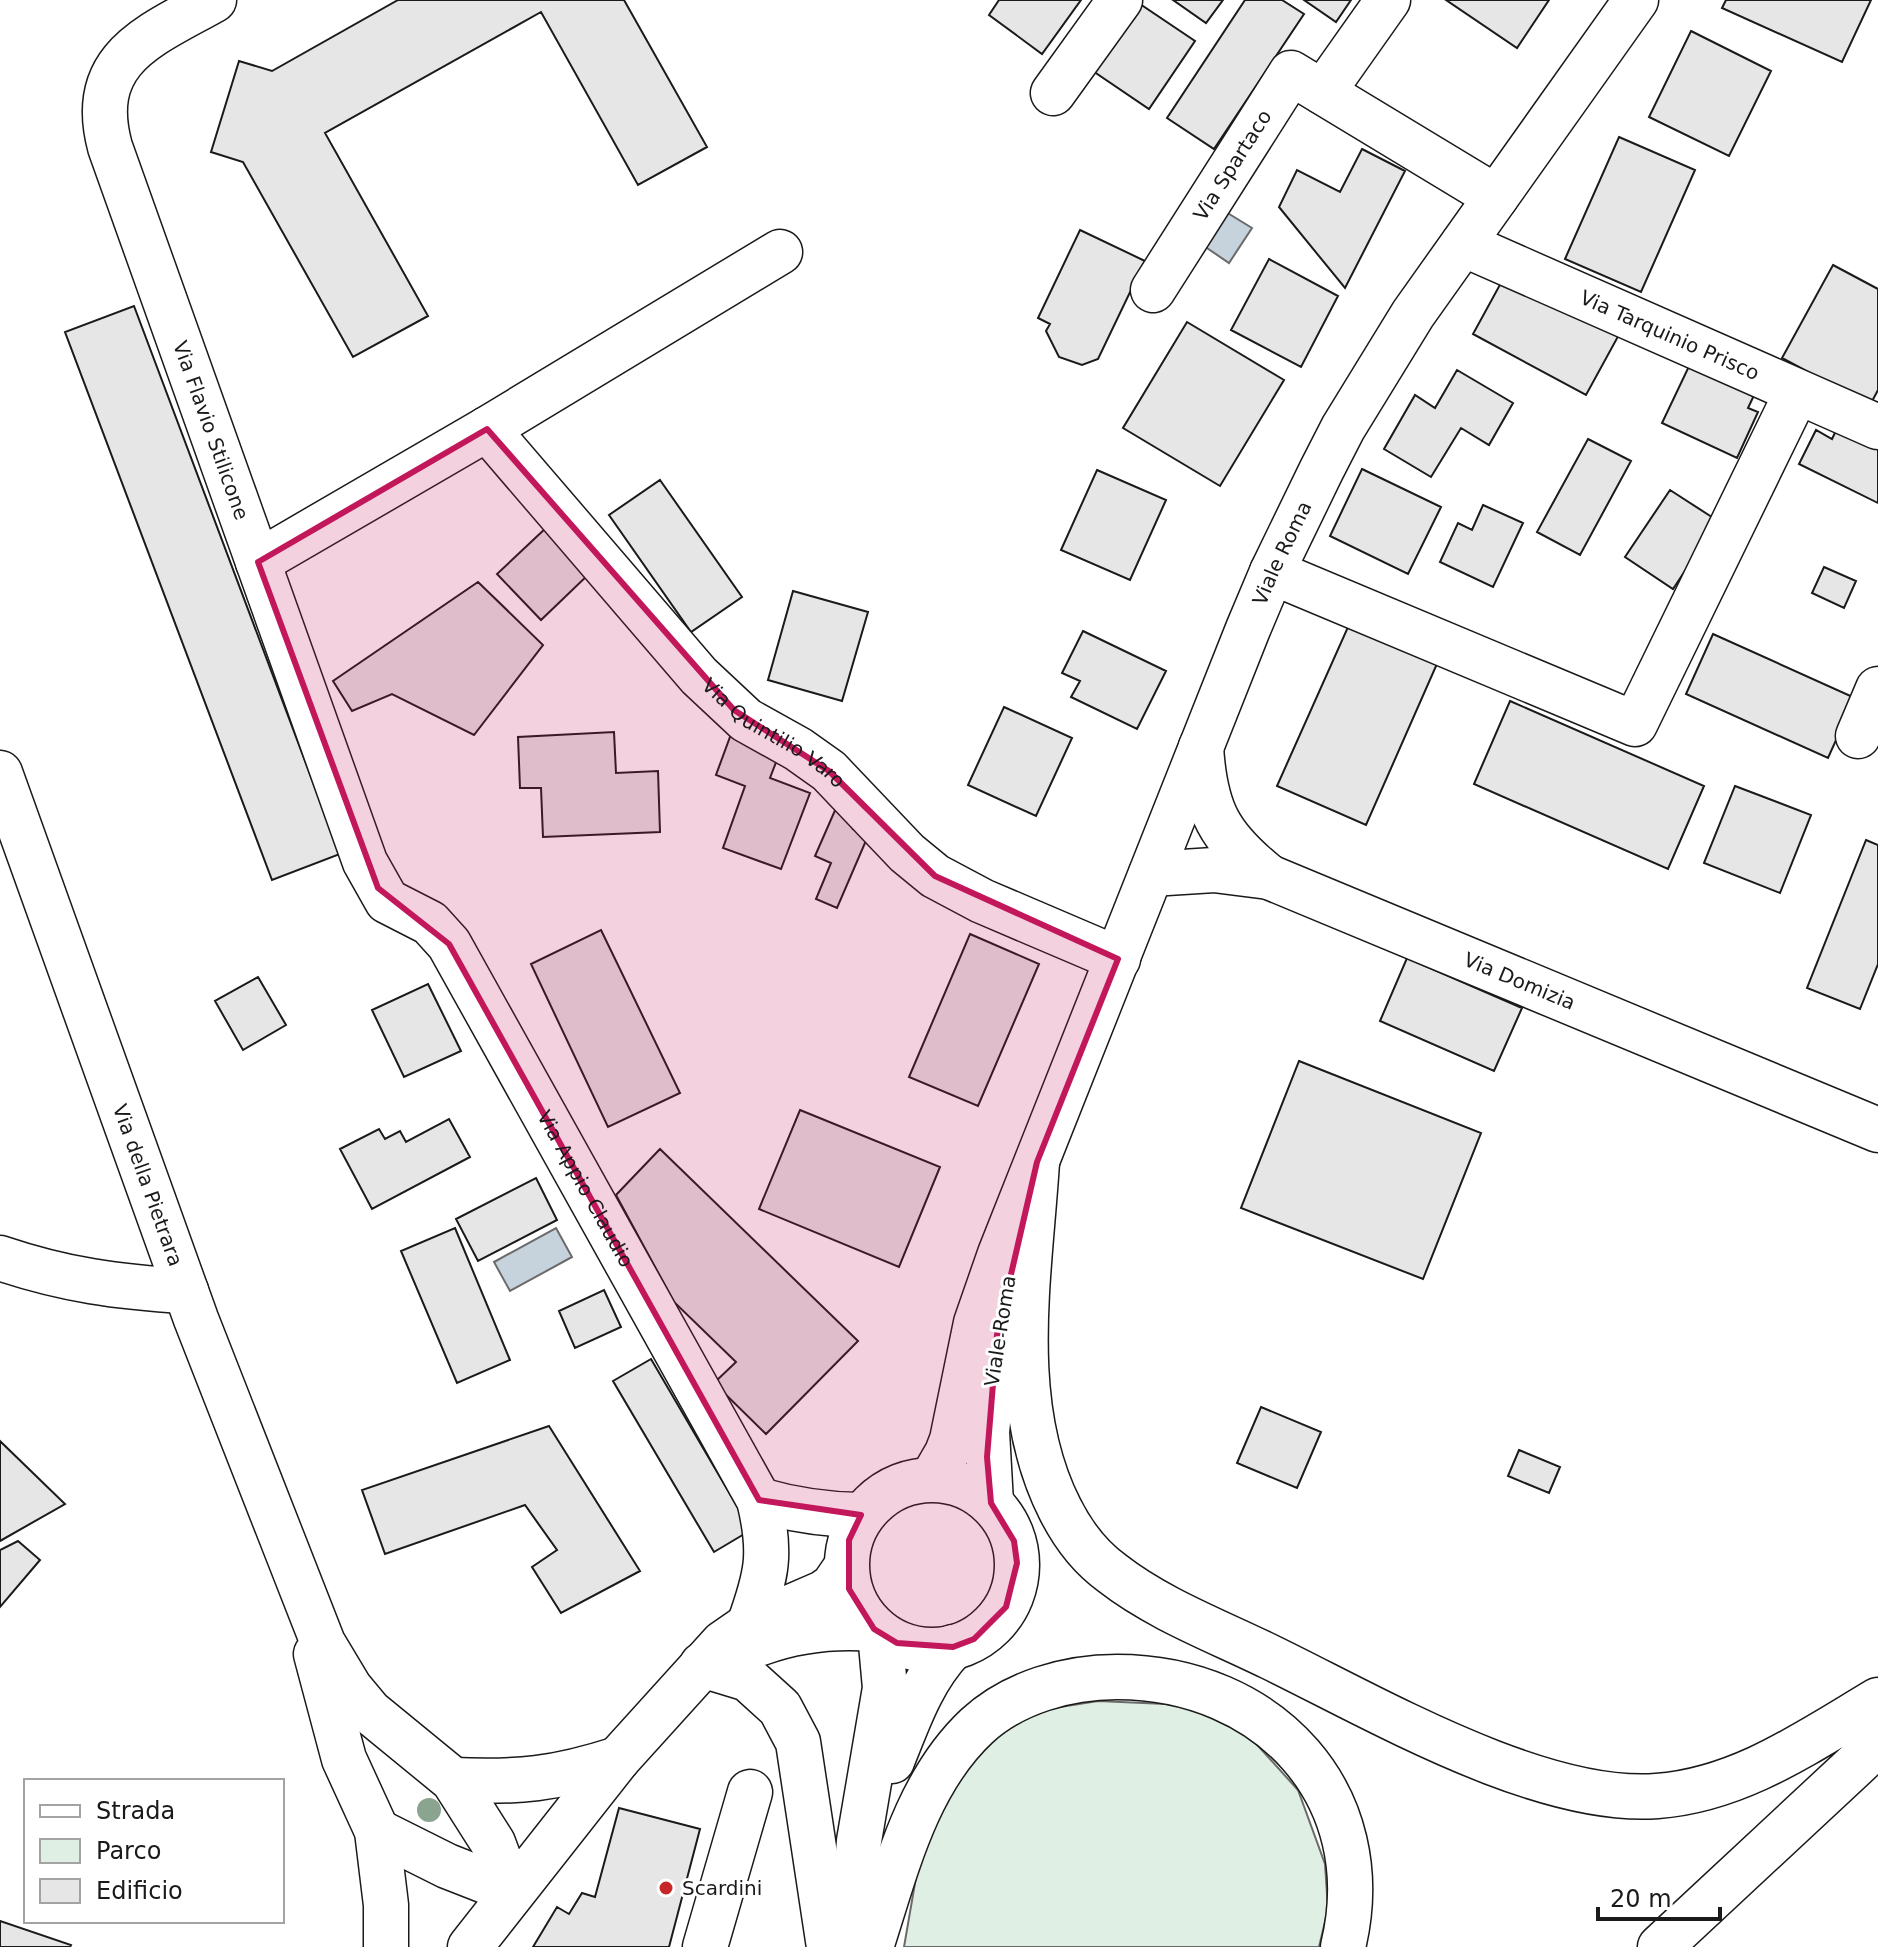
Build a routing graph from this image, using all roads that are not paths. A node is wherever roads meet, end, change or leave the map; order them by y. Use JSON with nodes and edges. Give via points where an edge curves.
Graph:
{"nodes":[{"id":1,"x":214,"y":0,"type":"edge"},
{"id":2,"x":1120,"y":0,"type":"edge"},
{"id":3,"x":1388,"y":0,"type":"edge"},
{"id":4,"x":1636,"y":0,"type":"edge"},
{"id":5,"x":1323,"y":92,"type":"junction"},
{"id":6,"x":1053,"y":93,"type":"dead end"},
{"id":7,"x":1496,"y":197,"type":"junction"},
{"id":8,"x":1463,"y":244,"type":"junction"},
{"id":9,"x":780,"y":252,"type":"dead end"},
{"id":10,"x":1153,"y":290,"type":"dead end"},
{"id":11,"x":1797,"y":392,"type":"junction"},
{"id":12,"x":1878,"y":427,"type":"edge"},
{"id":13,"x":487,"y":429,"type":"junction"},
{"id":14,"x":258,"y":562,"type":"junction"},
{"id":15,"x":1272,"y":572,"type":"junction"},
{"id":16,"x":1878,"y":689,"type":"edge"},
{"id":17,"x":1858,"y":736,"type":"dead end"},
{"id":18,"x":1201,"y":747,"type":"junction"},
{"id":19,"x":0,"y":773,"type":"edge"},
{"id":20,"x":1151,"y":874,"type":"junction"},
{"id":21,"x":1269,"y":877,"type":"junction"},
{"id":22,"x":387,"y":901,"type":"joint"},
{"id":23,"x":1118,"y":959,"type":"junction"},
{"id":24,"x":1878,"y":1130,"type":"edge"},
{"id":25,"x":1037,"y":1162,"type":"junction"},
{"id":26,"x":0,"y":1258,"type":"edge"},
{"id":27,"x":186,"y":1291,"type":"junction"},
{"id":28,"x":932,"y":1479,"type":"junction"},
{"id":29,"x":759,"y":1500,"type":"junction"},
{"id":30,"x":991,"y":1503,"type":"junction"},
{"id":31,"x":861,"y":1515,"type":"junction"},
{"id":32,"x":846,"y":1567,"type":"junction"},
{"id":33,"x":302,"y":1593,"type":"junction"},
{"id":34,"x":749,"y":1625,"type":"junction"},
{"id":35,"x":877,"y":1631,"type":"junction"},
{"id":36,"x":953,"y":1647,"type":"junction"},
{"id":37,"x":702,"y":1665,"type":"junction"},
{"id":38,"x":1878,"y":1700,"type":"edge"},
{"id":39,"x":1878,"y":1744,"type":"edge"},
{"id":40,"x":618,"y":1759,"type":"junction"},
{"id":41,"x":453,"y":1780,"type":"junction"},
{"id":42,"x":750,"y":1792,"type":"dead end"},
{"id":43,"x":377,"y":1831,"type":"junction"},
{"id":44,"x":859,"y":1841,"type":"junction"},
{"id":45,"x":511,"y":1891,"type":"junction"},
{"id":46,"x":386,"y":1947,"type":"edge"},
{"id":47,"x":470,"y":1947,"type":"edge"},
{"id":48,"x":705,"y":1947,"type":"edge"},
{"id":49,"x":829,"y":1947,"type":"edge"},
{"id":50,"x":850,"y":1947,"type":"edge"},
{"id":51,"x":871,"y":1947,"type":"edge"},
{"id":52,"x":1343,"y":1947,"type":"edge"},
{"id":53,"x":1660,"y":1947,"type":"edge"}],
"edges":[{"from":1,"to":14,"type":"street","name":"Via Flavio Stilicone","via":[[130,50],[109,83],[105,121]]},
{"from":2,"to":6,"type":"street"},
{"from":3,"to":5,"type":"street"},
{"from":4,"to":7,"type":"street","name":"Viale Roma"},
{"from":5,"to":7,"type":"street","name":"Via Spartaco"},
{"from":5,"to":10,"type":"street","name":"Via Spartaco","via":[[1291,73]]},
{"from":7,"to":8,"type":"street","name":"Viale Roma"},
{"from":8,"to":11,"type":"street","name":"Via Tarquinio Prisco"},
{"from":8,"to":15,"type":"street","name":"Viale Roma","via":[[1343,428]]},
{"from":9,"to":13,"type":"street"},
{"from":11,"to":12,"type":"street","name":"Via Tarquinio Prisco"},
{"from":11,"to":15,"type":"street","via":[[1635,724]]},
{"from":13,"to":14,"type":"street"},
{"from":13,"to":23,"type":"street","name":"Via Quintilio Varo","via":[[734,710],[815,759],[935,876]]},
{"from":14,"to":22,"type":"street","name":"Via Flavio Stilicone","via":[[365,862]]},
{"from":15,"to":18,"type":"street","name":"Viale Roma"},
{"from":16,"to":17,"type":"street"},
{"from":18,"to":20,"type":"street","name":"Viale Roma"},
{"from":18,"to":21,"type":"street","via":[[1208,799],[1217,821],[1232,845]]},
{"from":19,"to":27,"type":"street","name":"Via della Pietrara"},
{"from":20,"to":21,"type":"street","name":"Via Domizia","via":[[1214,870]]},
{"from":20,"to":23,"type":"street","name":"Viale Roma"},
{"from":21,"to":24,"type":"street","name":"Via Domizia"},
{"from":22,"to":29,"type":"street","name":"Via Appio Claudio","via":[[430,923],[449,944]]},
{"from":23,"to":25,"type":"street","name":"Viale Roma"},
{"from":25,"to":28,"type":"street","name":"Viale Roma","via":[[976,1323],[952,1440]]},
{"from":25,"to":30,"type":"street","name":"Viale Roma","via":[[997,1335],[988,1402]]},
{"from":25,"to":38,"type":"street","via":[[1026,1356],[1034,1432],[1052,1492],[1071,1528],[1126,1583],[1449,1743],[1537,1777],[1599,1793],[1657,1796],[1721,1784],[1764,1767]]},
{"from":26,"to":27,"type":"street","via":[[92,1283]]},
{"from":27,"to":33,"type":"street","name":"Via della Pietrara"},
{"from":28,"to":30,"type":"street","via":[[963,1486]]},
{"from":28,"to":31,"type":"street","via":[[905,1483],[880,1496]]},
{"from":29,"to":31,"type":"street","via":[[828,1515]]},
{"from":29,"to":34,"type":"street","name":"Via Appio Claudio","via":[[768,1549]]},
{"from":30,"to":36,"type":"street","via":[[1014,1541],[1015,1585],[992,1624]]},
{"from":31,"to":32,"type":"street","via":[[849,1540]]},
{"from":32,"to":34,"type":"street","via":[[823,1593]]},
{"from":32,"to":35,"type":"street","via":[[859,1610]]},
{"from":33,"to":41,"type":"street","via":[[350,1688],[381,1723]]},
{"from":33,"to":43,"type":"street","via":[[338,1744]]},
{"from":34,"to":37,"type":"street"},
{"from":35,"to":36,"type":"street","via":[[915,1648]]},
{"from":35,"to":37,"type":"street","via":[[829,1629],[777,1637]]},
{"from":35,"to":44,"type":"street","via":[[885,1688]]},
{"from":36,"to":44,"type":"street","via":[[919,1695]]},
{"from":37,"to":40,"type":"street"},
{"from":37,"to":49,"type":"street","via":[[748,1679],[780,1708],[798,1742]]},
{"from":39,"to":53,"type":"street"},
{"from":40,"to":41,"type":"street","via":[[550,1778]]},
{"from":40,"to":45,"type":"street"},
{"from":41,"to":45,"type":"street","via":[[487,1833]]},
{"from":42,"to":48,"type":"street"},
{"from":43,"to":45,"type":"street"},
{"from":43,"to":46,"type":"street"},
{"from":44,"to":50,"type":"street"},
{"from":45,"to":47,"type":"street"},
{"from":51,"to":52,"type":"street","via":[[916,1819],[945,1760],[1002,1708],[1040,1690],[1097,1677],[1160,1680],[1210,1693],[1252,1713],[1302,1755],[1333,1806],[1348,1852],[1352,1898]]}]}
